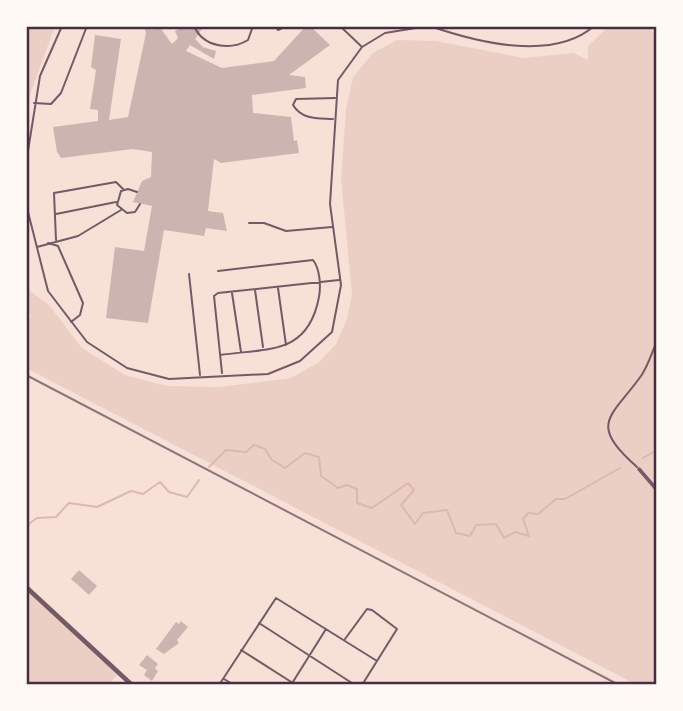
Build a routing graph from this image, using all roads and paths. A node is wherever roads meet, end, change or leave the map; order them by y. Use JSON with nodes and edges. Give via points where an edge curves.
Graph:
{"nodes":[{"id":1,"x":62,"y":26,"type":"edge"},
{"id":2,"x":86,"y":26,"type":"edge"},
{"id":3,"x":194,"y":26,"type":"edge"},
{"id":4,"x":253,"y":26,"type":"edge"},
{"id":5,"x":275,"y":26,"type":"edge"},
{"id":6,"x":286,"y":26,"type":"edge"},
{"id":7,"x":340,"y":26,"type":"edge"},
{"id":8,"x":429,"y":26,"type":"edge"},
{"id":9,"x":594,"y":26,"type":"edge"},
{"id":10,"x":362,"y":47,"type":"junction"},
{"id":11,"x":337,"y":98,"type":"junction"},
{"id":12,"x":34,"y":103,"type":"junction"},
{"id":13,"x":335,"y":120,"type":"junction"},
{"id":14,"x":27,"y":157,"type":"edge"},
{"id":15,"x":124,"y":190,"type":"junction"},
{"id":16,"x":137,"y":192,"type":"dead end"},
{"id":17,"x":117,"y":202,"type":"junction"},
{"id":18,"x":141,"y":204,"type":"dead end"},
{"id":19,"x":121,"y":210,"type":"junction"},
{"id":20,"x":55,"y":214,"type":"junction"},
{"id":21,"x":249,"y":223,"type":"dead end"},
{"id":22,"x":333,"y":227,"type":"junction"},
{"id":23,"x":56,"y":240,"type":"junction"},
{"id":24,"x":48,"y":243,"type":"junction"},
{"id":25,"x":36,"y":247,"type":"junction"},
{"id":26,"x":218,"y":271,"type":"dead end"},
{"id":27,"x":189,"y":274,"type":"dead end"},
{"id":28,"x":340,"y":280,"type":"junction"},
{"id":29,"x":320,"y":282,"type":"junction"},
{"id":30,"x":278,"y":287,"type":"junction"},
{"id":31,"x":255,"y":289,"type":"junction"},
{"id":32,"x":232,"y":292,"type":"junction"},
{"id":33,"x":70,"y":323,"type":"junction"},
{"id":34,"x":657,"y":341,"type":"edge"},
{"id":35,"x":286,"y":345,"type":"junction"},
{"id":36,"x":264,"y":349,"type":"junction"},
{"id":37,"x":241,"y":352,"type":"junction"},
{"id":38,"x":220,"y":355,"type":"junction"},
{"id":39,"x":222,"y":375,"type":"junction"},
{"id":40,"x":201,"y":376,"type":"junction"},
{"id":41,"x":639,"y":469,"type":"joint"},
{"id":42,"x":657,"y":489,"type":"edge"},
{"id":43,"x":26,"y":587,"type":"edge"},
{"id":44,"x":258,"y":623,"type":"junction"},
{"id":45,"x":327,"y":628,"type":"junction"},
{"id":46,"x":345,"y":640,"type":"junction"},
{"id":47,"x":241,"y":650,"type":"junction"},
{"id":48,"x":310,"y":656,"type":"junction"},
{"id":49,"x":377,"y":661,"type":"junction"},
{"id":50,"x":223,"y":678,"type":"junction"},
{"id":51,"x":292,"y":684,"type":"edge"},
{"id":52,"x":132,"y":685,"type":"edge"},
{"id":53,"x":219,"y":685,"type":"edge"},
{"id":54,"x":234,"y":685,"type":"edge"},
{"id":55,"x":296,"y":685,"type":"edge"},
{"id":56,"x":355,"y":685,"type":"edge"},
{"id":57,"x":362,"y":685,"type":"edge"}],
"edges":[{"from":1,"to":12,"type":"lane","via":[[40,76]]},
{"from":2,"to":12,"type":"lane","via":[[61,93],[51,104]]},
{"from":3,"to":4,"type":"lane","via":[[205,39],[228,47],[248,40]]},
{"from":5,"to":6,"type":"lane","via":[[278,30]]},
{"from":7,"to":10,"type":"lane"},
{"from":8,"to":9,"type":"lane","via":[[457,36],[545,45],[585,34]]},
{"from":8,"to":10,"type":"lane","via":[[385,33]]},
{"from":10,"to":11,"type":"lane","via":[[338,80]]},
{"from":11,"to":13,"type":"lane"},
{"from":11,"to":13,"type":"lane","via":[[305,97],[293,105],[308,118]]},
{"from":12,"to":14,"type":"lane"},
{"from":13,"to":22,"type":"lane"},
{"from":14,"to":25,"type":"lane","via":[[28,212]]},
{"from":15,"to":16,"type":"lane"},
{"from":15,"to":17,"type":"lane"},
{"from":15,"to":20,"type":"lane","via":[[116,182],[54,193]]},
{"from":17,"to":19,"type":"lane"},
{"from":17,"to":20,"type":"lane"},
{"from":18,"to":19,"type":"lane","via":[[132,213]]},
{"from":19,"to":23,"type":"lane","via":[[78,236]]},
{"from":20,"to":23,"type":"lane"},
{"from":21,"to":22,"type":"lane","via":[[286,231]]},
{"from":22,"to":28,"type":"lane"},
{"from":23,"to":24,"type":"lane"},
{"from":24,"to":25,"type":"lane"},
{"from":24,"to":33,"type":"lane","via":[[58,246],[83,303],[80,315]]},
{"from":25,"to":33,"type":"lane","via":[[48,292]]},
{"from":26,"to":29,"type":"lane","via":[[313,260]]},
{"from":27,"to":40,"type":"lane"},
{"from":28,"to":29,"type":"lane"},
{"from":28,"to":39,"type":"lane","via":[[332,332],[300,361],[268,374]]},
{"from":29,"to":30,"type":"lane"},
{"from":29,"to":35,"type":"lane","via":[[315,319],[302,336]]},
{"from":30,"to":31,"type":"lane"},
{"from":30,"to":35,"type":"lane"},
{"from":31,"to":32,"type":"lane"},
{"from":31,"to":36,"type":"lane"},
{"from":32,"to":37,"type":"lane"},
{"from":32,"to":38,"type":"lane","via":[[214,296]]},
{"from":33,"to":40,"type":"lane","via":[[87,342],[127,368],[169,379]]},
{"from":34,"to":41,"type":"lane","via":[[643,373],[606,425],[609,437]]},
{"from":35,"to":36,"type":"lane"},
{"from":36,"to":37,"type":"lane"},
{"from":37,"to":38,"type":"lane"},
{"from":38,"to":39,"type":"lane"},
{"from":39,"to":40,"type":"lane"},
{"from":41,"to":42,"type":"street"},
{"from":43,"to":52,"type":"street"},
{"from":44,"to":45,"type":"lane","via":[[272,600],[280,598]]},
{"from":44,"to":47,"type":"lane"},
{"from":44,"to":48,"type":"lane"},
{"from":45,"to":46,"type":"lane"},
{"from":45,"to":48,"type":"lane"},
{"from":46,"to":49,"type":"lane"},
{"from":46,"to":49,"type":"lane","via":[[367,610],[395,625],[396,634]]},
{"from":47,"to":50,"type":"lane"},
{"from":47,"to":51,"type":"lane"},
{"from":48,"to":51,"type":"lane"},
{"from":48,"to":56,"type":"lane"},
{"from":49,"to":57,"type":"lane"},
{"from":50,"to":53,"type":"lane"},
{"from":50,"to":54,"type":"lane"},
{"from":51,"to":55,"type":"lane"}]}
